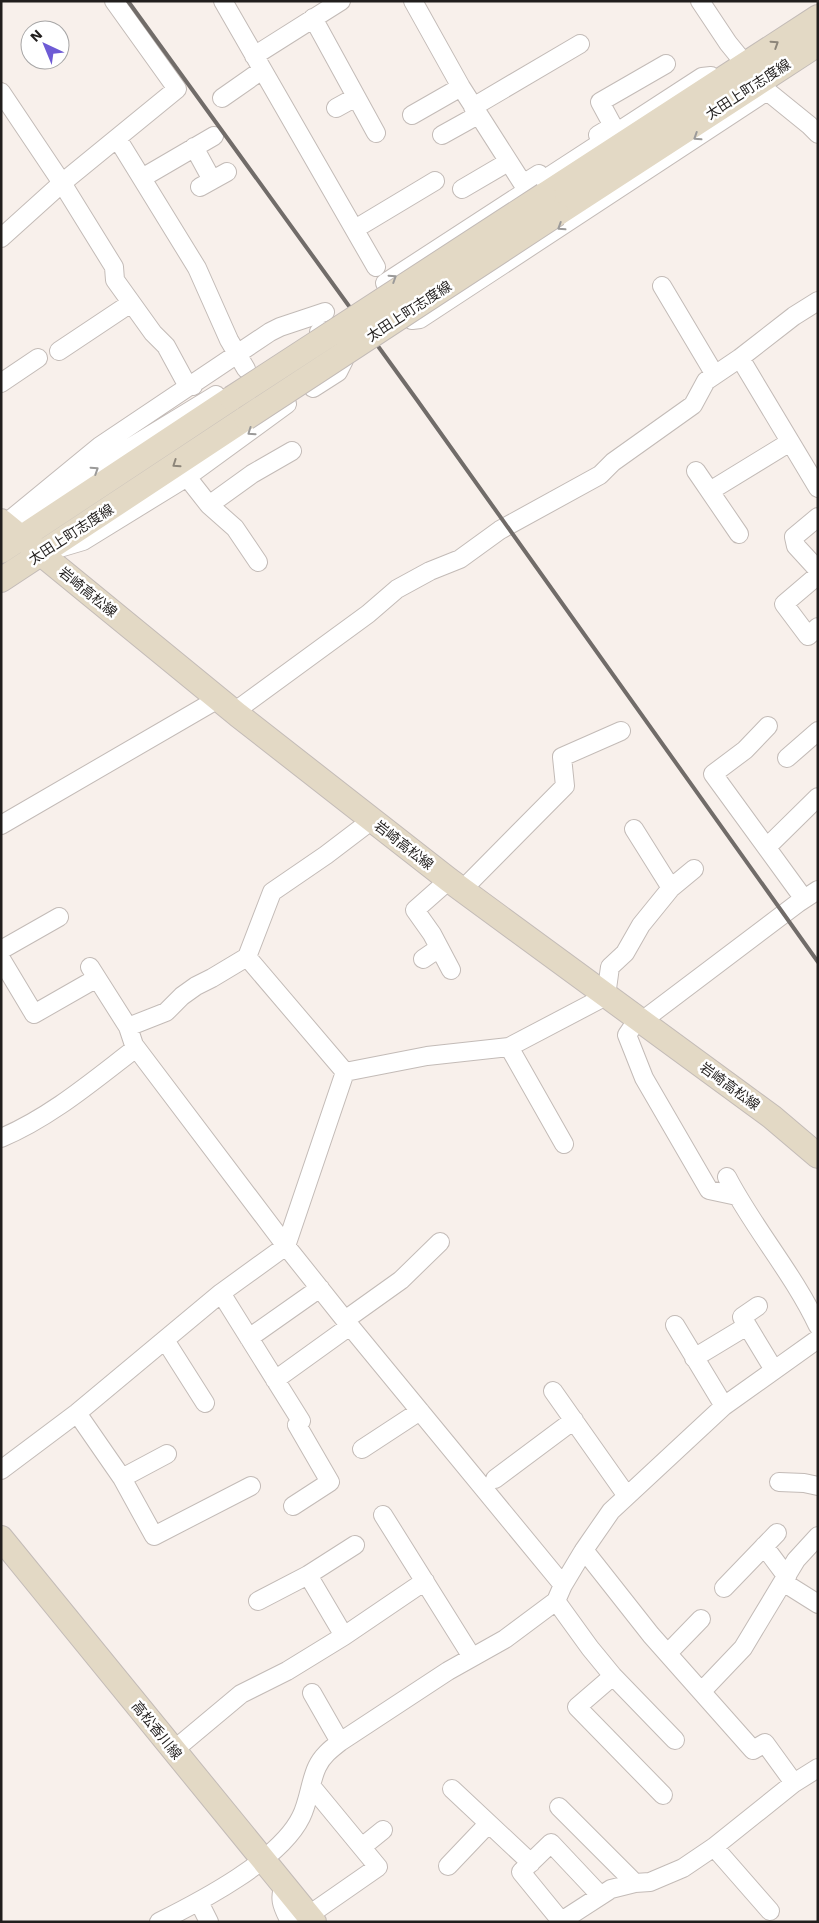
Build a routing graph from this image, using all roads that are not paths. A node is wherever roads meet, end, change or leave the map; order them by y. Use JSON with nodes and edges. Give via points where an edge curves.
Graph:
{"nodes":[{"id":1,"x":114,"y":1,"type":"edge"},
{"id":2,"x":223,"y":1,"type":"edge"},
{"id":3,"x":341,"y":1,"type":"edge"},
{"id":4,"x":414,"y":1,"type":"edge"},
{"id":5,"x":700,"y":1,"type":"edge"},
{"id":6,"x":818,"y":17,"type":"edge"},
{"id":7,"x":313,"y":18,"type":"junction"},
{"id":8,"x":580,"y":44,"type":"dead end"},
{"id":9,"x":818,"y":44,"type":"edge"},
{"id":10,"x":258,"y":62,"type":"junction"},
{"id":11,"x":666,"y":64,"type":"dead end"},
{"id":12,"x":757,"y":79,"type":"junction"},
{"id":13,"x":718,"y":82,"type":"junction"},
{"id":14,"x":460,"y":88,"type":"junction"},
{"id":15,"x":1,"y":92,"type":"edge"},
{"id":16,"x":356,"y":97,"type":"junction"},
{"id":17,"x":222,"y":98,"type":"dead end"},
{"id":18,"x":336,"y":108,"type":"dead end"},
{"id":19,"x":476,"y":111,"type":"junction"},
{"id":20,"x":412,"y":115,"type":"dead end"},
{"id":21,"x":376,"y":133,"type":"dead end"},
{"id":22,"x":818,"y":134,"type":"edge"},
{"id":23,"x":442,"y":135,"type":"dead end"},
{"id":24,"x":214,"y":136,"type":"dead end"},
{"id":25,"x":117,"y":138,"type":"junction"},
{"id":26,"x":194,"y":147,"type":"junction"},
{"id":27,"x":508,"y":162,"type":"junction"},
{"id":28,"x":142,"y":178,"type":"junction"},
{"id":29,"x":213,"y":180,"type":"dead end"},
{"id":30,"x":435,"y":181,"type":"dead end"},
{"id":31,"x":62,"y":183,"type":"junction"},
{"id":32,"x":462,"y":189,"type":"dead end"},
{"id":33,"x":550,"y":205,"type":"junction"},
{"id":34,"x":355,"y":229,"type":"junction"},
{"id":35,"x":1,"y":238,"type":"edge"},
{"id":36,"x":376,"y":267,"type":"dead end"},
{"id":37,"x":662,"y":286,"type":"dead end"},
{"id":38,"x":818,"y":301,"type":"edge"},
{"id":39,"x":131,"y":303,"type":"junction"},
{"id":40,"x":325,"y":312,"type":"dead end"},
{"id":41,"x":59,"y":351,"type":"dead end"},
{"id":42,"x":38,"y":358,"type":"dead end"},
{"id":43,"x":740,"y":358,"type":"junction"},
{"id":44,"x":241,"y":362,"type":"junction"},
{"id":45,"x":715,"y":374,"type":"junction"},
{"id":46,"x":1,"y":383,"type":"edge"},
{"id":47,"x":193,"y":386,"type":"junction"},
{"id":48,"x":790,"y":442,"type":"junction"},
{"id":49,"x":292,"y":451,"type":"dead end"},
{"id":50,"x":696,"y":471,"type":"dead end"},
{"id":51,"x":187,"y":476,"type":"junction"},
{"id":52,"x":818,"y":488,"type":"edge"},
{"id":53,"x":710,"y":491,"type":"junction"},
{"id":54,"x":209,"y":505,"type":"junction"},
{"id":55,"x":818,"y":517,"type":"edge"},
{"id":56,"x":9,"y":528,"type":"edge"},
{"id":57,"x":738,"y":534,"type":"dead end"},
{"id":58,"x":1,"y":551,"type":"edge"},
{"id":59,"x":41,"y":554,"type":"junction"},
{"id":60,"x":258,"y":562,"type":"dead end"},
{"id":61,"x":818,"y":570,"type":"edge"},
{"id":62,"x":818,"y":574,"type":"edge"},
{"id":63,"x":1,"y":580,"type":"edge"},
{"id":64,"x":818,"y":627,"type":"edge"},
{"id":65,"x":226,"y":705,"type":"junction"},
{"id":66,"x":768,"y":726,"type":"dead end"},
{"id":67,"x":621,"y":731,"type":"dead end"},
{"id":68,"x":818,"y":731,"type":"edge"},
{"id":69,"x":787,"y":758,"type":"dead end"},
{"id":70,"x":818,"y":797,"type":"edge"},
{"id":71,"x":372,"y":820,"type":"junction"},
{"id":72,"x":1,"y":825,"type":"edge"},
{"id":73,"x":634,"y":829,"type":"dead end"},
{"id":74,"x":767,"y":847,"type":"junction"},
{"id":75,"x":694,"y":869,"type":"dead end"},
{"id":76,"x":455,"y":885,"type":"junction"},
{"id":77,"x":670,"y":888,"type":"junction"},
{"id":78,"x":811,"y":895,"type":"edge"},
{"id":79,"x":59,"y":917,"type":"dead end"},
{"id":80,"x":439,"y":948,"type":"junction"},
{"id":81,"x":1,"y":950,"type":"edge"},
{"id":82,"x":247,"y":957,"type":"junction"},
{"id":83,"x":1,"y":959,"type":"edge"},
{"id":84,"x":422,"y":959,"type":"dead end"},
{"id":85,"x":451,"y":970,"type":"dead end"},
{"id":86,"x":606,"y":996,"type":"junction"},
{"id":87,"x":640,"y":1020,"type":"junction"},
{"id":88,"x":128,"y":1027,"type":"junction"},
{"id":89,"x":509,"y":1047,"type":"junction"},
{"id":90,"x":136,"y":1048,"type":"junction"},
{"id":91,"x":345,"y":1072,"type":"junction"},
{"id":92,"x":1,"y":1138,"type":"edge"},
{"id":93,"x":564,"y":1144,"type":"dead end"},
{"id":94,"x":818,"y":1156,"type":"edge"},
{"id":95,"x":728,"y":1177,"type":"dead end"},
{"id":96,"x":737,"y":1196,"type":"junction"},
{"id":97,"x":440,"y":1242,"type":"dead end"},
{"id":98,"x":286,"y":1246,"type":"junction"},
{"id":99,"x":320,"y":1288,"type":"junction"},
{"id":100,"x":221,"y":1293,"type":"junction"},
{"id":101,"x":758,"y":1306,"type":"dead end"},
{"id":102,"x":348,"y":1323,"type":"junction"},
{"id":103,"x":675,"y":1325,"type":"dead end"},
{"id":104,"x":747,"y":1326,"type":"junction"},
{"id":105,"x":818,"y":1326,"type":"edge"},
{"id":106,"x":249,"y":1338,"type":"junction"},
{"id":107,"x":818,"y":1339,"type":"edge"},
{"id":108,"x":165,"y":1340,"type":"junction"},
{"id":109,"x":694,"y":1358,"type":"junction"},
{"id":110,"x":774,"y":1370,"type":"junction"},
{"id":111,"x":276,"y":1380,"type":"junction"},
{"id":112,"x":553,"y":1391,"type":"dead end"},
{"id":113,"x":205,"y":1403,"type":"dead end"},
{"id":114,"x":724,"y":1406,"type":"junction"},
{"id":115,"x":420,"y":1410,"type":"junction"},
{"id":116,"x":77,"y":1413,"type":"junction"},
{"id":117,"x":574,"y":1420,"type":"junction"},
{"id":118,"x":362,"y":1450,"type":"dead end"},
{"id":119,"x":167,"y":1454,"type":"dead end"},
{"id":120,"x":1,"y":1470,"type":"edge"},
{"id":121,"x":122,"y":1478,"type":"junction"},
{"id":122,"x":495,"y":1479,"type":"dead end"},
{"id":123,"x":779,"y":1482,"type":"dead end"},
{"id":124,"x":251,"y":1486,"type":"dead end"},
{"id":125,"x":818,"y":1486,"type":"edge"},
{"id":126,"x":627,"y":1496,"type":"junction"},
{"id":127,"x":293,"y":1506,"type":"dead end"},
{"id":128,"x":383,"y":1515,"type":"dead end"},
{"id":129,"x":777,"y":1533,"type":"dead end"},
{"id":130,"x":818,"y":1536,"type":"edge"},
{"id":131,"x":355,"y":1545,"type":"dead end"},
{"id":132,"x":764,"y":1546,"type":"junction"},
{"id":133,"x":4,"y":1548,"type":"edge"},
{"id":134,"x":584,"y":1550,"type":"junction"},
{"id":135,"x":308,"y":1575,"type":"junction"},
{"id":136,"x":785,"y":1580,"type":"junction"},
{"id":137,"x":425,"y":1581,"type":"junction"},
{"id":138,"x":724,"y":1588,"type":"dead end"},
{"id":139,"x":559,"y":1593,"type":"junction"},
{"id":140,"x":258,"y":1601,"type":"dead end"},
{"id":141,"x":818,"y":1604,"type":"edge"},
{"id":142,"x":701,"y":1620,"type":"dead end"},
{"id":143,"x":344,"y":1636,"type":"junction"},
{"id":144,"x":668,"y":1653,"type":"junction"},
{"id":145,"x":472,"y":1658,"type":"junction"},
{"id":146,"x":613,"y":1676,"type":"junction"},
{"id":147,"x":702,"y":1691,"type":"junction"},
{"id":148,"x":312,"y":1693,"type":"dead end"},
{"id":149,"x":675,"y":1740,"type":"dead end"},
{"id":150,"x":340,"y":1742,"type":"junction"},
{"id":151,"x":174,"y":1750,"type":"junction"},
{"id":152,"x":818,"y":1768,"type":"edge"},
{"id":153,"x":794,"y":1783,"type":"junction"},
{"id":154,"x":312,"y":1787,"type":"junction"},
{"id":155,"x":452,"y":1789,"type":"dead end"},
{"id":156,"x":663,"y":1795,"type":"dead end"},
{"id":157,"x":559,"y":1807,"type":"dead end"},
{"id":158,"x":488,"y":1824,"type":"junction"},
{"id":159,"x":383,"y":1830,"type":"dead end"},
{"id":160,"x":362,"y":1847,"type":"junction"},
{"id":161,"x":714,"y":1847,"type":"junction"},
{"id":162,"x":264,"y":1860,"type":"junction"},
{"id":163,"x":531,"y":1863,"type":"junction"},
{"id":164,"x":448,"y":1866,"type":"dead end"},
{"id":165,"x":635,"y":1883,"type":"junction"},
{"id":166,"x":600,"y":1895,"type":"junction"},
{"id":167,"x":199,"y":1902,"type":"junction"},
{"id":168,"x":770,"y":1911,"type":"dead end"},
{"id":169,"x":305,"y":1920,"type":"edge"},
{"id":170,"x":560,"y":1921,"type":"edge"},
{"id":171,"x":159,"y":1922,"type":"edge"},
{"id":172,"x":192,"y":1922,"type":"edge"},
{"id":173,"x":209,"y":1922,"type":"edge"}],
"edges":[{"from":1,"to":25,"type":"street","via":[[176,89]]},
{"from":2,"to":10,"type":"street"},
{"from":3,"to":7,"type":"street"},
{"from":4,"to":14,"type":"street"},
{"from":5,"to":12,"type":"street"},
{"from":12,"to":6,"type":"main road","name":"太田上町志度線","one_way":true},
{"from":7,"to":10,"type":"street"},
{"from":7,"to":16,"type":"street"},
{"from":8,"to":19,"type":"street"},
{"from":9,"to":12,"type":"main road","name":"太田上町志度線"},
{"from":10,"to":17,"type":"street"},
{"from":10,"to":34,"type":"street"},
{"from":11,"to":27,"type":"street","via":[[600,102],[613,126],[522,184]]},
{"from":12,"to":13,"type":"main road","name":"太田上町志度線"},
{"from":12,"to":13,"type":"street","one_way":true,"via":[[420,319],[412,320],[385,283],[702,77],[711,76]]},
{"from":12,"to":22,"type":"street"},
{"from":12,"to":33,"type":"main road","name":"太田上町志度線"},
{"from":13,"to":33,"type":"main road","name":"太田上町志度線"},
{"from":14,"to":19,"type":"street"},
{"from":14,"to":20,"type":"street"},
{"from":15,"to":31,"type":"street"},
{"from":16,"to":18,"type":"street"},
{"from":16,"to":21,"type":"street"},
{"from":19,"to":23,"type":"street"},
{"from":19,"to":27,"type":"street"},
{"from":24,"to":26,"type":"street"},
{"from":25,"to":28,"type":"street"},
{"from":25,"to":31,"type":"street"},
{"from":26,"to":28,"type":"street"},
{"from":26,"to":29,"type":"street"},
{"from":27,"to":32,"type":"street"},
{"from":28,"to":44,"type":"street","via":[[197,268]]},
{"from":30,"to":34,"type":"street"},
{"from":31,"to":35,"type":"street"},
{"from":31,"to":39,"type":"street","via":[[114,267],[115,280]]},
{"from":33,"to":56,"type":"main road","name":"太田上町志度線","bridge":true,"via":[[232,398]]},
{"from":33,"to":59,"type":"main road","name":"太田上町志度線","one_way":true,"bridge":true,"via":[[246,418]]},
{"from":34,"to":36,"type":"street"},
{"from":37,"to":45,"type":"street"},
{"from":38,"to":43,"type":"street"},
{"from":39,"to":41,"type":"street"},
{"from":39,"to":47,"type":"street","via":[[166,346],[185,381]]},
{"from":40,"to":44,"type":"street","via":[[280,327]]},
{"from":42,"to":46,"type":"street"},
{"from":43,"to":45,"type":"street"},
{"from":43,"to":48,"type":"street"},
{"from":44,"to":47,"type":"street"},
{"from":45,"to":65,"type":"street","via":[[706,380],[693,405],[613,462],[600,475],[500,530],[460,559],[397,589],[368,614]]},
{"from":47,"to":56,"type":"street","via":[[100,446]]},
{"from":48,"to":52,"type":"street"},
{"from":48,"to":53,"type":"street"},
{"from":49,"to":54,"type":"street","via":[[252,474]]},
{"from":50,"to":53,"type":"street"},
{"from":51,"to":54,"type":"street"},
{"from":56,"to":51,"type":"street","one_way":true,"via":[[108,461],[309,334],[326,331],[344,360],[338,372],[273,410],[258,427]]},
{"from":51,"to":59,"type":"street","via":[[83,541]]},
{"from":53,"to":57,"type":"street"},
{"from":54,"to":60,"type":"street","via":[[234,528]]},
{"from":55,"to":61,"type":"street","via":[[794,537],[796,546]]},
{"from":56,"to":58,"type":"main road","name":"太田上町志度線"},
{"from":56,"to":59,"type":"main road","name":"岩崎高松線"},
{"from":59,"to":63,"type":"main road","name":"太田上町志度線"},
{"from":59,"to":65,"type":"main road","name":"岩崎高松線"},
{"from":62,"to":64,"type":"street","via":[[784,604],[808,636]]},
{"from":65,"to":71,"type":"main road","name":"岩崎高松線"},
{"from":65,"to":72,"type":"street"},
{"from":66,"to":74,"type":"street","via":[[745,750],[713,774]]},
{"from":67,"to":76,"type":"street","via":[[562,758],[565,786]]},
{"from":68,"to":69,"type":"street"},
{"from":70,"to":74,"type":"street"},
{"from":71,"to":76,"type":"main road","name":"岩崎高松線"},
{"from":71,"to":82,"type":"street","via":[[272,892]]},
{"from":73,"to":77,"type":"street"},
{"from":74,"to":78,"type":"street"},
{"from":75,"to":77,"type":"street"},
{"from":76,"to":80,"type":"street","via":[[415,910]]},
{"from":76,"to":86,"type":"main road","name":"岩崎高松線"},
{"from":77,"to":86,"type":"street","via":[[641,925],[625,953],[610,967]]},
{"from":78,"to":87,"type":"street"},
{"from":79,"to":81,"type":"street"},
{"from":80,"to":84,"type":"street"},
{"from":80,"to":85,"type":"street"},
{"from":82,"to":88,"type":"street","via":[[196,986],[166,1012]]},
{"from":82,"to":91,"type":"street"},
{"from":83,"to":88,"type":"street","via":[[34,1014],[94,972]]},
{"from":86,"to":87,"type":"main road","name":"岩崎高松線"},
{"from":86,"to":89,"type":"street"},
{"from":87,"to":94,"type":"main road","name":"岩崎高松線","via":[[772,1117]]},
{"from":87,"to":96,"type":"street","via":[[627,1034],[644,1078],[709,1190]]},
{"from":88,"to":90,"type":"street"},
{"from":89,"to":91,"type":"street","via":[[427,1056]]},
{"from":89,"to":93,"type":"street"},
{"from":90,"to":92,"type":"street","via":[[59,1105]]},
{"from":90,"to":98,"type":"street"},
{"from":91,"to":98,"type":"street"},
{"from":95,"to":96,"type":"street"},
{"from":96,"to":105,"type":"street","via":[[806,1302]]},
{"from":97,"to":102,"type":"street","via":[[401,1280]]},
{"from":98,"to":99,"type":"street"},
{"from":98,"to":100,"type":"street"},
{"from":99,"to":102,"type":"street"},
{"from":99,"to":106,"type":"street"},
{"from":100,"to":106,"type":"street"},
{"from":100,"to":108,"type":"street"},
{"from":101,"to":104,"type":"street","via":[[742,1317]]},
{"from":102,"to":111,"type":"street"},
{"from":102,"to":115,"type":"street"},
{"from":103,"to":109,"type":"street"},
{"from":104,"to":109,"type":"street"},
{"from":104,"to":110,"type":"street"},
{"from":106,"to":111,"type":"street"},
{"from":107,"to":110,"type":"street"},
{"from":108,"to":113,"type":"street"},
{"from":108,"to":116,"type":"street"},
{"from":109,"to":114,"type":"street"},
{"from":110,"to":114,"type":"street"},
{"from":111,"to":127,"type":"street","via":[[301,1421],[297,1425],[330,1482]]},
{"from":112,"to":117,"type":"street"},
{"from":114,"to":126,"type":"street"},
{"from":115,"to":118,"type":"street"},
{"from":115,"to":139,"type":"street"},
{"from":116,"to":120,"type":"street"},
{"from":116,"to":121,"type":"street"},
{"from":117,"to":122,"type":"street"},
{"from":117,"to":126,"type":"street"},
{"from":119,"to":121,"type":"street"},
{"from":121,"to":124,"type":"street","via":[[154,1536]]},
{"from":123,"to":125,"type":"street"},
{"from":126,"to":134,"type":"street","via":[[611,1512]]},
{"from":128,"to":137,"type":"street"},
{"from":129,"to":132,"type":"street"},
{"from":130,"to":136,"type":"street","via":[[796,1560]]},
{"from":131,"to":135,"type":"street"},
{"from":132,"to":136,"type":"street"},
{"from":132,"to":138,"type":"street"},
{"from":133,"to":151,"type":"main road","name":"高松香川線"},
{"from":134,"to":139,"type":"street"},
{"from":134,"to":144,"type":"street"},
{"from":135,"to":140,"type":"street"},
{"from":135,"to":143,"type":"street"},
{"from":136,"to":141,"type":"street"},
{"from":136,"to":147,"type":"street","via":[[743,1648]]},
{"from":137,"to":143,"type":"street"},
{"from":137,"to":145,"type":"street"},
{"from":139,"to":145,"type":"street","via":[[505,1639]]},
{"from":139,"to":146,"type":"street","via":[[590,1648]]},
{"from":142,"to":144,"type":"street"},
{"from":143,"to":151,"type":"street","via":[[241,1694]]},
{"from":144,"to":147,"type":"street"},
{"from":145,"to":150,"type":"street"},
{"from":146,"to":149,"type":"street"},
{"from":146,"to":156,"type":"street","via":[[577,1707]]},
{"from":147,"to":153,"type":"street","via":[[753,1750],[766,1743]]},
{"from":148,"to":150,"type":"street"},
{"from":150,"to":154,"type":"street","via":[[326,1753],[317,1767]]},
{"from":151,"to":162,"type":"main road","name":"高松香川線"},
{"from":152,"to":153,"type":"street"},
{"from":153,"to":161,"type":"street"},
{"from":154,"to":160,"type":"street"},
{"from":154,"to":162,"type":"street","via":[[301,1818]]},
{"from":155,"to":158,"type":"street"},
{"from":157,"to":165,"type":"street"},
{"from":158,"to":163,"type":"street"},
{"from":158,"to":164,"type":"street"},
{"from":159,"to":160,"type":"street"},
{"from":160,"to":169,"type":"street","via":[[378,1868]]},
{"from":161,"to":165,"type":"street","via":[[665,1877]]},
{"from":161,"to":168,"type":"street"},
{"from":162,"to":167,"type":"street"},
{"from":162,"to":169,"type":"main road","name":"高松香川線","via":[[285,1885]]},
{"from":163,"to":166,"type":"street","via":[[551,1843]]},
{"from":163,"to":170,"type":"street","via":[[522,1872]]},
{"from":165,"to":166,"type":"street"},
{"from":166,"to":170,"type":"street"},
{"from":167,"to":171,"type":"street"},
{"from":167,"to":172,"type":"street"},
{"from":167,"to":173,"type":"street"}]}
